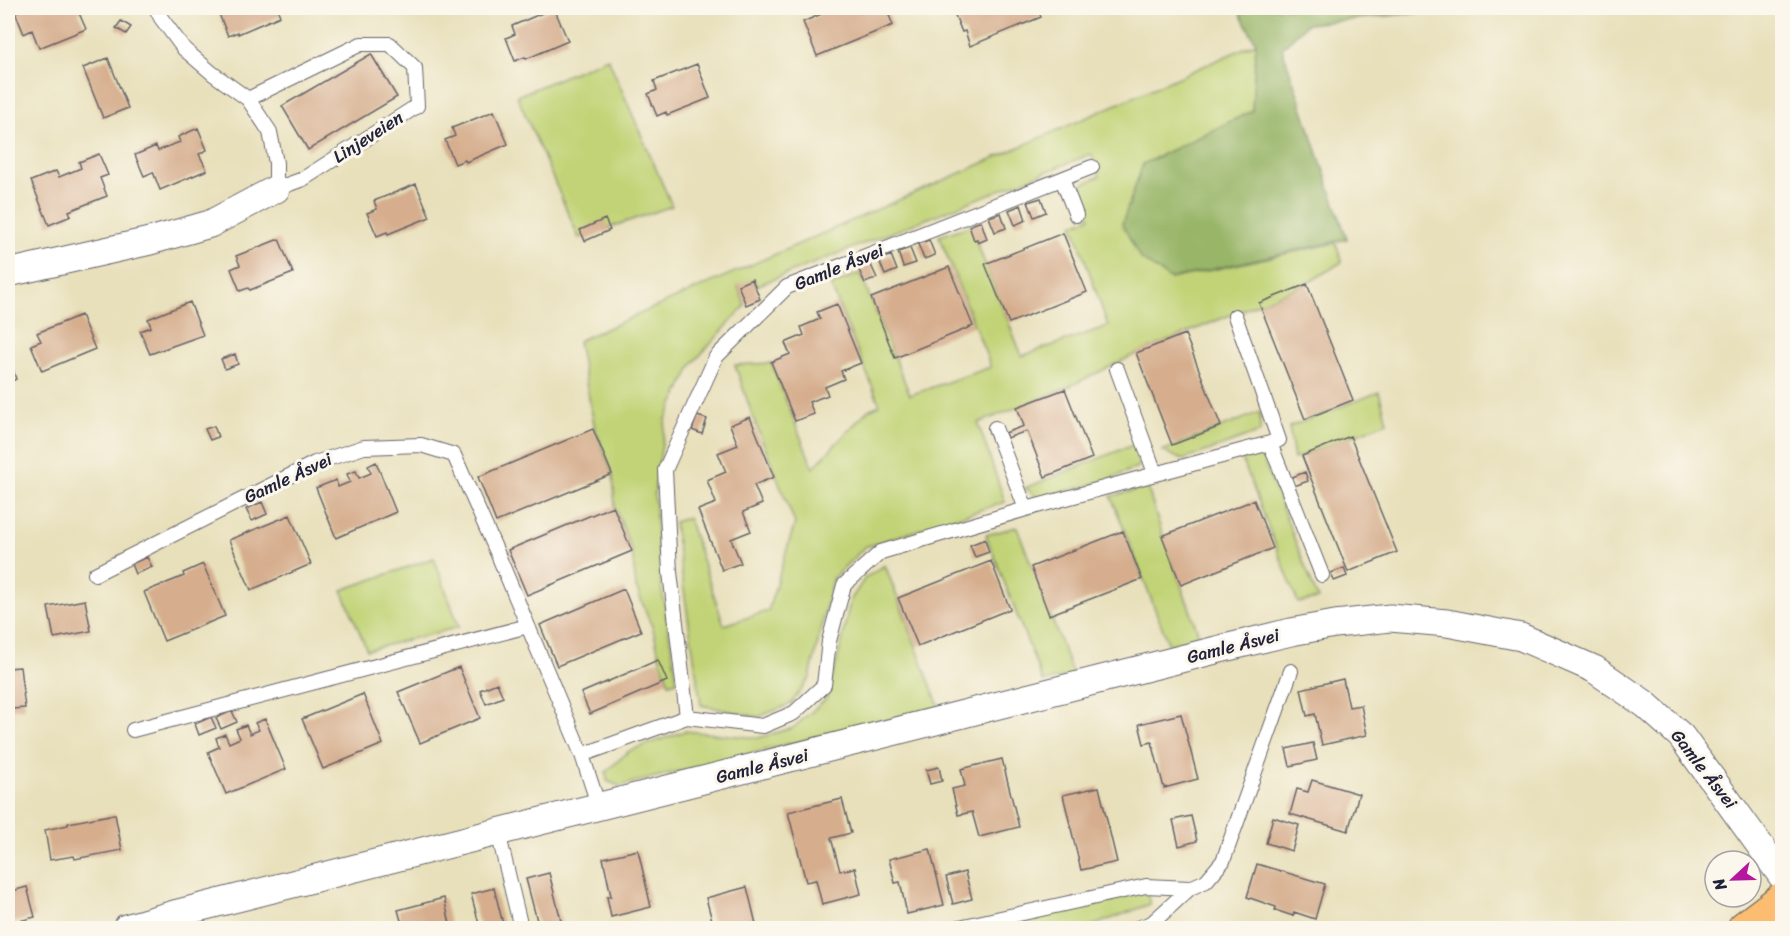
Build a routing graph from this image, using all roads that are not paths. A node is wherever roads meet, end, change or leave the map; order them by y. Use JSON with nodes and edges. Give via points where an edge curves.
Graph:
{"nodes":[{"id":1,"x":156,"y":8,"type":"edge"},
{"id":2,"x":248,"y":99,"type":"junction"},
{"id":3,"x":1092,"y":167,"type":"dead end"},
{"id":4,"x":1062,"y":179,"type":"junction"},
{"id":5,"x":276,"y":189,"type":"junction"},
{"id":6,"x":1076,"y":214,"type":"dead end"},
{"id":7,"x":8,"y":273,"type":"edge"},
{"id":8,"x":1235,"y":316,"type":"dead end"},
{"id":9,"x":1117,"y":369,"type":"dead end"},
{"id":10,"x":995,"y":428,"type":"dead end"},
{"id":11,"x":1270,"y":443,"type":"junction"},
{"id":12,"x":1155,"y":473,"type":"junction"},
{"id":13,"x":1026,"y":509,"type":"junction"},
{"id":14,"x":95,"y":574,"type":"dead end"},
{"id":15,"x":1322,"y":575,"type":"dead end"},
{"id":16,"x":528,"y":626,"type":"junction"},
{"id":17,"x":1291,"y":671,"type":"dead end"},
{"id":18,"x":687,"y":717,"type":"junction"},
{"id":19,"x":133,"y":730,"type":"dead end"},
{"id":20,"x":582,"y":755,"type":"junction"},
{"id":21,"x":599,"y":807,"type":"junction"},
{"id":22,"x":498,"y":832,"type":"junction"},
{"id":23,"x":1782,"y":876,"type":"edge"},
{"id":24,"x":1190,"y":888,"type":"junction"},
{"id":25,"x":1782,"y":899,"type":"edge"},
{"id":26,"x":126,"y":928,"type":"edge"},
{"id":27,"x":521,"y":928,"type":"edge"},
{"id":28,"x":955,"y":928,"type":"edge"},
{"id":29,"x":1137,"y":928,"type":"edge"},
{"id":30,"x":1744,"y":928,"type":"edge"}],
"edges":[{"from":1,"to":2,"type":"lane","via":[[184,49]]},
{"from":2,"to":5,"type":"lane","via":[[270,132]]},
{"from":2,"to":5,"type":"lane","name":"Linjeveien","via":[[361,44],[390,44],[415,68],[417,106],[303,179]]},
{"from":3,"to":4,"type":"lane","name":"Gamle Åsvei"},
{"from":4,"to":6,"type":"lane"},
{"from":4,"to":18,"type":"lane","name":"Gamle Åsvei","via":[[787,287],[716,357],[665,470],[669,572]]},
{"from":5,"to":7,"type":"street","name":"Linjeveien","via":[[210,224]]},
{"from":8,"to":11,"type":"lane","via":[[1279,440]]},
{"from":9,"to":12,"type":"lane"},
{"from":10,"to":13,"type":"lane"},
{"from":11,"to":12,"type":"lane"},
{"from":11,"to":15,"type":"lane"},
{"from":12,"to":13,"type":"lane"},
{"from":13,"to":18,"type":"lane","via":[[882,552],[844,585],[829,641],[824,685],[794,713],[763,726]]},
{"from":14,"to":16,"type":"lane","name":"Gamle Åsvei","via":[[315,463],[364,447],[421,445],[454,455]]},
{"from":16,"to":19,"type":"lane"},
{"from":16,"to":20,"type":"lane","name":"Gamle Åsvei"},
{"from":17,"to":24,"type":"lane","via":[[1223,861],[1206,880]]},
{"from":18,"to":20,"type":"lane"},
{"from":20,"to":21,"type":"lane","name":"Gamle Åsvei"},
{"from":21,"to":22,"type":"street","name":"Gamle Åsvei"},
{"from":21,"to":23,"type":"street","name":"Gamle Åsvei","via":[[1270,636],[1390,618],[1447,622],[1521,637],[1594,669],[1645,704],[1681,736]]},
{"from":22,"to":26,"type":"street","name":"Gamle Åsvei"},
{"from":22,"to":27,"type":"lane"},
{"from":24,"to":28,"type":"lane","via":[[1146,886]]},
{"from":24,"to":29,"type":"lane","via":[[1152,923]]},
{"from":25,"to":30,"type":"main road"}]}
